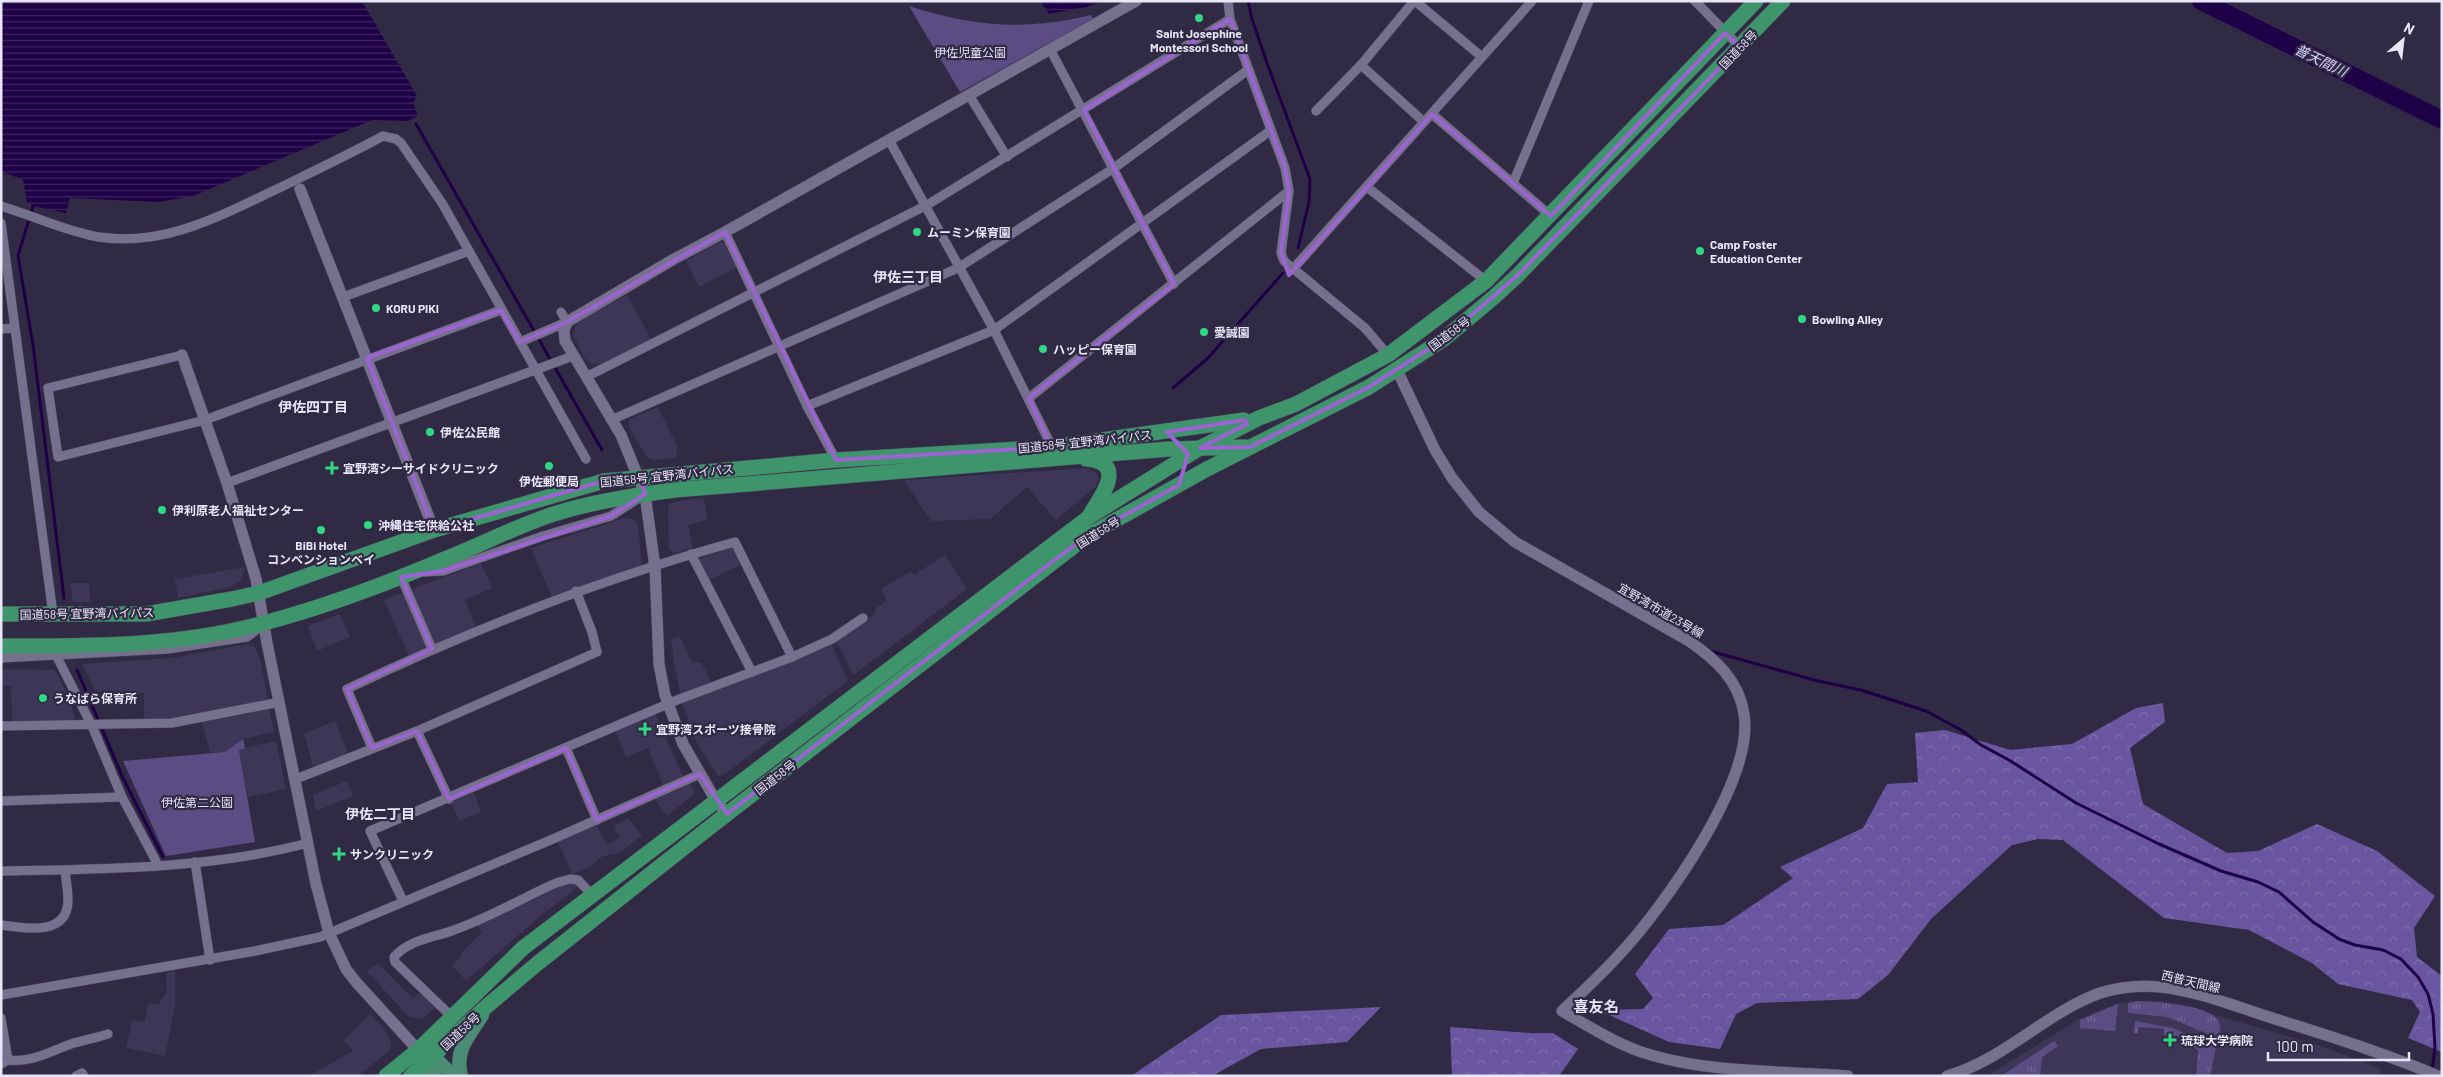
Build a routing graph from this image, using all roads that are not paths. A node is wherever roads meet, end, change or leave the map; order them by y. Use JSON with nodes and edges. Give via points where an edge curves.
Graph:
{"nodes":[{"id":1,"x":1136,"y":1,"type":"edge"},
{"id":2,"x":1228,"y":1,"type":"edge"},
{"id":3,"x":1415,"y":1,"type":"edge"},
{"id":4,"x":1532,"y":1,"type":"edge"},
{"id":5,"x":1589,"y":1,"type":"edge"},
{"id":6,"x":1695,"y":1,"type":"edge"},
{"id":7,"x":1756,"y":1,"type":"edge"},
{"id":8,"x":1783,"y":1,"type":"edge"},
{"id":9,"x":1230,"y":20,"type":"junction"},
{"id":10,"x":1725,"y":33,"type":"junction"},
{"id":11,"x":1740,"y":48,"type":"junction"},
{"id":12,"x":1050,"y":49,"type":"junction"},
{"id":13,"x":1482,"y":57,"type":"junction"},
{"id":14,"x":1361,"y":65,"type":"junction"},
{"id":15,"x":1248,"y":70,"type":"junction"},
{"id":16,"x":969,"y":95,"type":"junction"},
{"id":17,"x":1084,"y":110,"type":"junction"},
{"id":18,"x":1316,"y":112,"type":"dead end"},
{"id":19,"x":1432,"y":114,"type":"junction"},
{"id":20,"x":1424,"y":122,"type":"junction"},
{"id":21,"x":1270,"y":131,"type":"junction"},
{"id":22,"x":889,"y":140,"type":"junction"},
{"id":23,"x":1007,"y":157,"type":"junction"},
{"id":24,"x":1114,"y":168,"type":"junction"},
{"id":25,"x":1514,"y":183,"type":"junction"},
{"id":26,"x":1367,"y":187,"type":"junction"},
{"id":27,"x":300,"y":189,"type":"dead end"},
{"id":28,"x":1289,"y":191,"type":"junction"},
{"id":29,"x":926,"y":205,"type":"junction"},
{"id":30,"x":1,"y":206,"type":"edge"},
{"id":31,"x":1550,"y":216,"type":"junction"},
{"id":32,"x":1141,"y":222,"type":"junction"},
{"id":33,"x":1,"y":223,"type":"edge"},
{"id":34,"x":725,"y":232,"type":"junction"},
{"id":35,"x":469,"y":251,"type":"junction"},
{"id":36,"x":958,"y":268,"type":"junction"},
{"id":37,"x":1292,"y":270,"type":"junction"},
{"id":38,"x":1486,"y":280,"type":"junction"},
{"id":39,"x":1174,"y":284,"type":"junction"},
{"id":40,"x":754,"y":293,"type":"junction"},
{"id":41,"x":343,"y":297,"type":"junction"},
{"id":42,"x":501,"y":310,"type":"junction"},
{"id":43,"x":561,"y":312,"type":"dead end"},
{"id":44,"x":567,"y":322,"type":"junction"},
{"id":45,"x":14,"y":328,"type":"junction"},
{"id":46,"x":1,"y":329,"type":"edge"},
{"id":47,"x":994,"y":330,"type":"junction"},
{"id":48,"x":520,"y":342,"type":"junction"},
{"id":49,"x":779,"y":347,"type":"junction"},
{"id":50,"x":182,"y":355,"type":"joint"},
{"id":51,"x":1388,"y":355,"type":"junction"},
{"id":52,"x":573,"y":356,"type":"junction"},
{"id":53,"x":368,"y":358,"type":"junction"},
{"id":54,"x":536,"y":370,"type":"junction"},
{"id":55,"x":1397,"y":370,"type":"junction"},
{"id":56,"x":586,"y":376,"type":"junction"},
{"id":57,"x":1029,"y":398,"type":"junction"},
{"id":58,"x":807,"y":406,"type":"junction"},
{"id":59,"x":1259,"y":418,"type":"junction"},
{"id":60,"x":205,"y":420,"type":"junction"},
{"id":61,"x":611,"y":420,"type":"junction"},
{"id":62,"x":392,"y":422,"type":"junction"},
{"id":63,"x":1121,"y":437,"type":"junction"},
{"id":64,"x":1052,"y":447,"type":"junction"},
{"id":65,"x":1250,"y":447,"type":"junction"},
{"id":66,"x":1190,"y":451,"type":"junction"},
{"id":67,"x":586,"y":458,"type":"dead end"},
{"id":68,"x":1064,"y":458,"type":"junction"},
{"id":69,"x":836,"y":460,"type":"junction"},
{"id":70,"x":639,"y":476,"type":"junction"},
{"id":71,"x":227,"y":483,"type":"junction"},
{"id":72,"x":1179,"y":485,"type":"junction"},
{"id":73,"x":645,"y":494,"type":"junction"},
{"id":74,"x":1089,"y":517,"type":"junction"},
{"id":75,"x":434,"y":530,"type":"junction"},
{"id":76,"x":691,"y":554,"type":"junction"},
{"id":77,"x":655,"y":567,"type":"junction"},
{"id":78,"x":406,"y":575,"type":"junction"},
{"id":79,"x":576,"y":591,"type":"junction"},
{"id":80,"x":259,"y":593,"type":"junction"},
{"id":81,"x":1,"y":614,"type":"edge"},
{"id":82,"x":53,"y":614,"type":"junction"},
{"id":83,"x":863,"y":618,"type":"dead end"},
{"id":84,"x":264,"y":623,"type":"junction"},
{"id":85,"x":1,"y":646,"type":"edge"},
{"id":86,"x":432,"y":649,"type":"junction"},
{"id":87,"x":57,"y":656,"type":"junction"},
{"id":88,"x":792,"y":657,"type":"junction"},
{"id":89,"x":1,"y":658,"type":"edge"},
{"id":90,"x":752,"y":672,"type":"junction"},
{"id":91,"x":280,"y":702,"type":"junction"},
{"id":92,"x":668,"y":704,"type":"junction"},
{"id":93,"x":1,"y":726,"type":"edge"},
{"id":94,"x":94,"y":726,"type":"junction"},
{"id":95,"x":417,"y":731,"type":"junction"},
{"id":96,"x":372,"y":748,"type":"junction"},
{"id":97,"x":566,"y":748,"type":"junction"},
{"id":98,"x":700,"y":774,"type":"junction"},
{"id":99,"x":296,"y":779,"type":"junction"},
{"id":100,"x":122,"y":796,"type":"junction"},
{"id":101,"x":449,"y":799,"type":"junction"},
{"id":102,"x":715,"y":799,"type":"junction"},
{"id":103,"x":1,"y":801,"type":"edge"},
{"id":104,"x":727,"y":814,"type":"junction"},
{"id":105,"x":597,"y":820,"type":"junction"},
{"id":106,"x":308,"y":843,"type":"junction"},
{"id":107,"x":195,"y":862,"type":"junction"},
{"id":108,"x":158,"y":865,"type":"junction"},
{"id":109,"x":64,"y":870,"type":"junction"},
{"id":110,"x":1,"y":871,"type":"edge"},
{"id":111,"x":592,"y":895,"type":"junction"},
{"id":112,"x":403,"y":900,"type":"junction"},
{"id":113,"x":1,"y":926,"type":"edge"},
{"id":114,"x":329,"y":934,"type":"junction"},
{"id":115,"x":210,"y":960,"type":"junction"},
{"id":116,"x":1,"y":995,"type":"edge"},
{"id":117,"x":487,"y":1006,"type":"junction"},
{"id":118,"x":451,"y":1016,"type":"junction"},
{"id":119,"x":1,"y":1018,"type":"edge"},
{"id":120,"x":108,"y":1034,"type":"dead end"},
{"id":121,"x":418,"y":1050,"type":"junction"},
{"id":122,"x":4,"y":1062,"type":"edge"},
{"id":123,"x":431,"y":1066,"type":"edge"},
{"id":124,"x":76,"y":1076,"type":"edge"},
{"id":125,"x":84,"y":1076,"type":"edge"},
{"id":126,"x":386,"y":1076,"type":"edge"},
{"id":127,"x":411,"y":1076,"type":"edge"},
{"id":128,"x":453,"y":1076,"type":"edge"},
{"id":129,"x":461,"y":1076,"type":"edge"},
{"id":130,"x":1848,"y":1076,"type":"edge"},
{"id":131,"x":1947,"y":1076,"type":"edge"},
{"id":132,"x":2438,"y":1076,"type":"edge"}],
"edges":[{"from":1,"to":12,"type":"street"},
{"from":2,"to":9,"type":"street"},
{"from":3,"to":13,"type":"street"},
{"from":3,"to":14,"type":"street"},
{"from":4,"to":13,"type":"street"},
{"from":5,"to":25,"type":"street"},
{"from":6,"to":10,"type":"street"},
{"from":7,"to":10,"type":"highway","name":"国道58号"},
{"from":8,"to":11,"type":"highway","name":"国道58号"},
{"from":9,"to":15,"type":"street"},
{"from":9,"to":17,"type":"street"},
{"from":10,"to":11,"type":"street"},
{"from":10,"to":31,"type":"highway","name":"国道58号"},
{"from":11,"to":55,"type":"highway","name":"国道58号","via":[[1494,297],[1444,339]]},
{"from":12,"to":16,"type":"street"},
{"from":12,"to":17,"type":"street"},
{"from":13,"to":19,"type":"street"},
{"from":14,"to":18,"type":"street"},
{"from":14,"to":20,"type":"street"},
{"from":15,"to":21,"type":"street"},
{"from":15,"to":24,"type":"street"},
{"from":16,"to":22,"type":"street"},
{"from":16,"to":23,"type":"street"},
{"from":17,"to":23,"type":"street"},
{"from":17,"to":24,"type":"street"},
{"from":19,"to":20,"type":"street"},
{"from":19,"to":25,"type":"street"},
{"from":20,"to":26,"type":"street"},
{"from":21,"to":28,"type":"street","via":[[1285,168]]},
{"from":21,"to":32,"type":"street"},
{"from":22,"to":29,"type":"street"},
{"from":22,"to":34,"type":"street"},
{"from":23,"to":29,"type":"street"},
{"from":24,"to":32,"type":"street"},
{"from":24,"to":36,"type":"street"},
{"from":25,"to":31,"type":"street"},
{"from":26,"to":37,"type":"street"},
{"from":26,"to":38,"type":"street"},
{"from":27,"to":41,"type":"street"},
{"from":28,"to":37,"type":"street","via":[[1281,252]]},
{"from":28,"to":39,"type":"street"},
{"from":29,"to":36,"type":"street"},
{"from":29,"to":40,"type":"street"},
{"from":30,"to":35,"type":"street","via":[[62,228],[100,237],[158,237],[222,215],[382,136],[402,143]]},
{"from":31,"to":38,"type":"highway","name":"国道58号"},
{"from":32,"to":39,"type":"street"},
{"from":32,"to":47,"type":"street"},
{"from":33,"to":45,"type":"street"},
{"from":34,"to":40,"type":"street"},
{"from":34,"to":44,"type":"street"},
{"from":35,"to":41,"type":"street"},
{"from":35,"to":42,"type":"street"},
{"from":36,"to":47,"type":"street"},
{"from":36,"to":49,"type":"street"},
{"from":37,"to":51,"type":"street","via":[[1365,328]]},
{"from":38,"to":51,"type":"highway","name":"国道58号"},
{"from":39,"to":57,"type":"street"},
{"from":40,"to":49,"type":"street"},
{"from":40,"to":56,"type":"street"},
{"from":41,"to":53,"type":"street"},
{"from":42,"to":48,"type":"street"},
{"from":42,"to":53,"type":"street"},
{"from":43,"to":44,"type":"street"},
{"from":44,"to":48,"type":"street"},
{"from":44,"to":52,"type":"street","via":[[565,341]]},
{"from":45,"to":46,"type":"street"},
{"from":45,"to":82,"type":"street"},
{"from":47,"to":57,"type":"street"},
{"from":47,"to":58,"type":"street"},
{"from":48,"to":54,"type":"street"},
{"from":49,"to":58,"type":"street"},
{"from":49,"to":61,"type":"street"},
{"from":50,"to":60,"type":"street"},
{"from":50,"to":60,"type":"street","via":[[48,388],[58,456]]},
{"from":51,"to":59,"type":"highway","name":"国道58号","via":[[1296,404]]},
{"from":52,"to":54,"type":"street"},
{"from":52,"to":56,"type":"street"},
{"from":53,"to":60,"type":"street"},
{"from":53,"to":62,"type":"street"},
{"from":54,"to":62,"type":"street"},
{"from":54,"to":67,"type":"street"},
{"from":55,"to":65,"type":"highway","name":"国道58号"},
{"from":55,"to":130,"type":"street","name":"宜野湾市道23号線","via":[[1434,450],[1479,512],[1515,542],[1689,640],[1708,654],[1731,679],[1744,714],[1744,739],[1736,768],[1720,809],[1698,849],[1628,946],[1562,1011],[1629,1046],[1666,1059],[1700,1065]]},
{"from":56,"to":61,"type":"street"},
{"from":57,"to":64,"type":"street"},
{"from":58,"to":69,"type":"street"},
{"from":59,"to":63,"type":"highway","name":"国道58号 宜野湾バイパス"},
{"from":59,"to":66,"type":"highway","name":"国道58号"},
{"from":60,"to":71,"type":"street"},
{"from":61,"to":70,"type":"street"},
{"from":62,"to":71,"type":"street"},
{"from":62,"to":75,"type":"street"},
{"from":63,"to":64,"type":"highway","name":"国道58号 宜野湾バイパス"},
{"from":63,"to":66,"type":"highway","via":[[1166,441]]},
{"from":64,"to":69,"type":"highway","name":"国道58号 宜野湾バイパス"},
{"from":65,"to":66,"type":"highway","name":"国道58号 宜野湾バイパス"},
{"from":65,"to":72,"type":"highway","name":"国道58号"},
{"from":66,"to":68,"type":"highway","name":"国道58号 宜野湾バイパス"},
{"from":66,"to":72,"type":"highway","via":[[1185,475]]},
{"from":66,"to":74,"type":"highway","name":"国道58号"},
{"from":68,"to":73,"type":"highway","name":"国道58号 宜野湾バイパス"},
{"from":68,"to":74,"type":"highway","via":[[1099,461],[1109,472],[1109,483]]},
{"from":69,"to":70,"type":"highway","name":"国道58号 宜野湾バイパス"},
{"from":70,"to":73,"type":"street"},
{"from":70,"to":75,"type":"highway","name":"国道58号 宜野湾バイパス","via":[[598,482]]},
{"from":71,"to":80,"type":"street"},
{"from":72,"to":104,"type":"highway","name":"国道58号","via":[[1087,536]]},
{"from":73,"to":77,"type":"street"},
{"from":73,"to":78,"type":"highway","name":"国道58号 宜野湾バイパス","via":[[556,513]]},
{"from":74,"to":102,"type":"highway","name":"国道58号"},
{"from":75,"to":80,"type":"highway","name":"国道58号 宜野湾バイパス"},
{"from":76,"to":77,"type":"street"},
{"from":76,"to":88,"type":"street","via":[[735,542]]},
{"from":76,"to":90,"type":"street"},
{"from":77,"to":79,"type":"street"},
{"from":77,"to":92,"type":"street","via":[[658,648]]},
{"from":78,"to":84,"type":"highway","name":"国道58号 宜野湾バイパス"},
{"from":78,"to":86,"type":"street"},
{"from":79,"to":86,"type":"street"},
{"from":79,"to":95,"type":"street","via":[[597,652]]},
{"from":80,"to":82,"type":"highway","name":"国道58号 宜野湾バイパス","via":[[146,614]]},
{"from":80,"to":84,"type":"street"},
{"from":81,"to":82,"type":"highway","name":"国道58号 宜野湾バイパス"},
{"from":83,"to":88,"type":"street","via":[[832,639]]},
{"from":84,"to":85,"type":"highway","name":"国道58号 宜野湾バイパス","via":[[174,641],[110,646]]},
{"from":84,"to":87,"type":"street","via":[[247,637],[219,642],[168,649]]},
{"from":84,"to":91,"type":"street"},
{"from":86,"to":96,"type":"street","via":[[347,689]]},
{"from":87,"to":89,"type":"street"},
{"from":87,"to":94,"type":"street"},
{"from":88,"to":90,"type":"street"},
{"from":90,"to":92,"type":"street"},
{"from":91,"to":94,"type":"street","via":[[172,723]]},
{"from":91,"to":99,"type":"street"},
{"from":92,"to":97,"type":"street"},
{"from":92,"to":98,"type":"street","via":[[682,744]]},
{"from":93,"to":94,"type":"street"},
{"from":94,"to":100,"type":"street"},
{"from":95,"to":96,"type":"street"},
{"from":95,"to":101,"type":"street"},
{"from":96,"to":99,"type":"street"},
{"from":97,"to":101,"type":"street"},
{"from":97,"to":105,"type":"street"},
{"from":98,"to":102,"type":"street"},
{"from":98,"to":105,"type":"street"},
{"from":99,"to":106,"type":"street"},
{"from":100,"to":103,"type":"street"},
{"from":100,"to":108,"type":"street"},
{"from":101,"to":112,"type":"street","via":[[370,831]]},
{"from":102,"to":104,"type":"street"},
{"from":102,"to":111,"type":"highway","name":"国道58号"},
{"from":104,"to":117,"type":"highway","name":"国道58号"},
{"from":105,"to":112,"type":"street"},
{"from":106,"to":107,"type":"street"},
{"from":106,"to":114,"type":"street"},
{"from":107,"to":108,"type":"street"},
{"from":107,"to":115,"type":"street"},
{"from":108,"to":109,"type":"street"},
{"from":109,"to":110,"type":"street"},
{"from":109,"to":113,"type":"street","via":[[68,902],[64,916],[42,930]]},
{"from":111,"to":118,"type":"highway","name":"国道58号","via":[[522,948]]},
{"from":111,"to":118,"type":"street","via":[[578,880],[556,883],[454,930],[418,940],[398,953],[394,957],[395,962]]},
{"from":112,"to":114,"type":"street"},
{"from":114,"to":115,"type":"street"},
{"from":114,"to":121,"type":"street","via":[[356,982]]},
{"from":115,"to":116,"type":"street"},
{"from":117,"to":123,"type":"highway","name":"国道58号"},
{"from":117,"to":129,"type":"main road","via":[[460,1050]]},
{"from":118,"to":121,"type":"highway","name":"国道58号"},
{"from":119,"to":122,"type":"street"},
{"from":120,"to":122,"type":"street","via":[[19,1062]]},
{"from":121,"to":123,"type":"main road"},
{"from":121,"to":126,"type":"highway","name":"国道58号"},
{"from":123,"to":127,"type":"highway","name":"国道58号"},
{"from":123,"to":128,"type":"main road"},
{"from":124,"to":125,"type":"street","via":[[82,1073]]},
{"from":131,"to":132,"type":"street","name":"西普天間線","via":[[1988,1059],[2086,999],[2116,989],[2145,986],[2208,998],[2396,1058]]}]}
